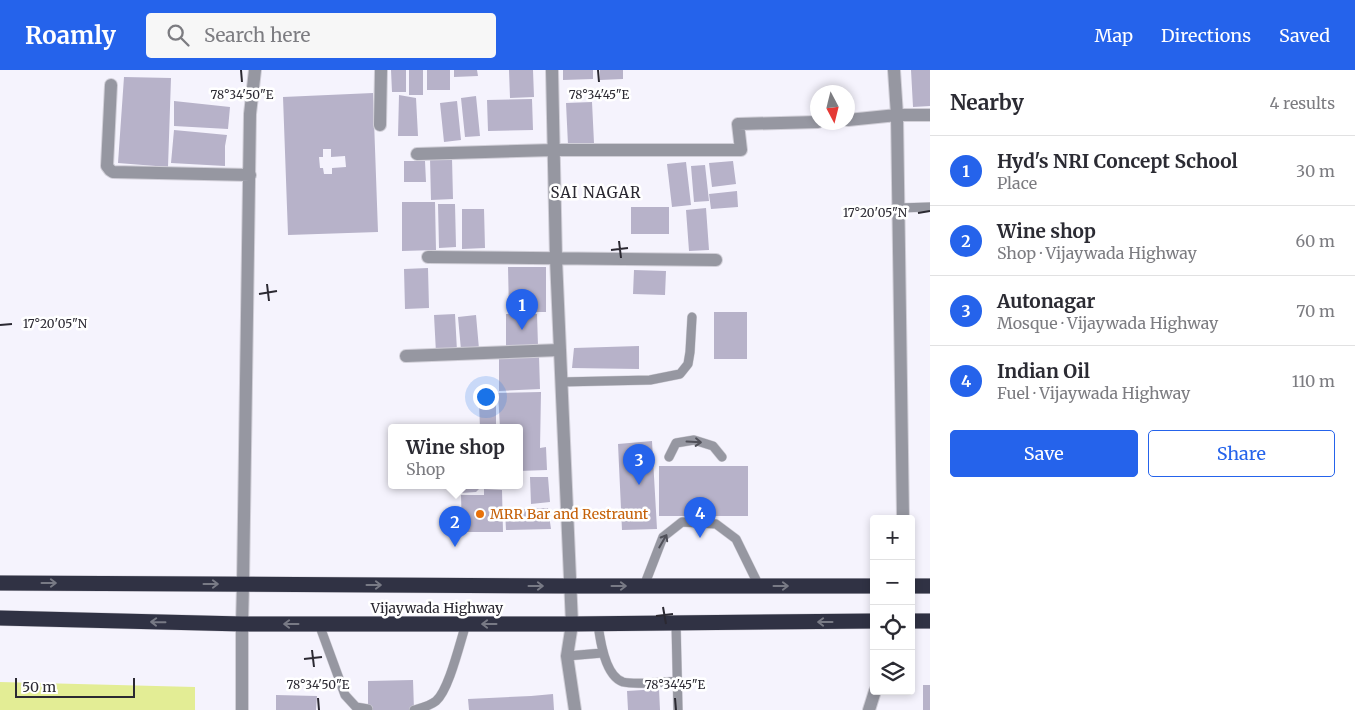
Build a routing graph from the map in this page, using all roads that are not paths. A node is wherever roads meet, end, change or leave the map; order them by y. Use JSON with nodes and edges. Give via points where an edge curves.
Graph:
{"nodes":[{"id":1,"x":255,"y":70,"type":"edge"},
{"id":2,"x":381,"y":70,"type":"edge"},
{"id":3,"x":552,"y":70,"type":"edge"},
{"id":4,"x":894,"y":70,"type":"edge"},
{"id":5,"x":111,"y":85,"type":"dead end"},
{"id":6,"x":897,"y":115,"type":"junction"},
{"id":7,"x":930,"y":115,"type":"edge"},
{"id":8,"x":855,"y":119,"type":"edge"},
{"id":9,"x":810,"y":122,"type":"edge"},
{"id":10,"x":380,"y":125,"type":"dead end"},
{"id":11,"x":553,"y":150,"type":"junction"},
{"id":12,"x":417,"y":154,"type":"dead end"},
{"id":13,"x":250,"y":175,"type":"junction"},
{"id":14,"x":930,"y":207,"type":"edge"},
{"id":15,"x":898,"y":208,"type":"junction"},
{"id":16,"x":428,"y":257,"type":"dead end"},
{"id":17,"x":556,"y":259,"type":"junction"},
{"id":18,"x":716,"y":260,"type":"dead end"},
{"id":19,"x":692,"y":317,"type":"dead end"},
{"id":20,"x":559,"y":350,"type":"junction"},
{"id":21,"x":406,"y":356,"type":"dead end"},
{"id":22,"x":561,"y":382,"type":"junction"},
{"id":23,"x":722,"y":456,"type":"dead end"},
{"id":24,"x":669,"y":457,"type":"dead end"},
{"id":25,"x":903,"y":515,"type":"edge"},
{"id":26,"x":0,"y":583,"type":"edge"},
{"id":27,"x":244,"y":584,"type":"junction"},
{"id":28,"x":570,"y":586,"type":"junction"},
{"id":29,"x":644,"y":586,"type":"junction"},
{"id":30,"x":759,"y":586,"type":"junction"},
{"id":31,"x":870,"y":586,"type":"edge"},
{"id":32,"x":915,"y":586,"type":"edge"},
{"id":33,"x":930,"y":586,"type":"edge"},
{"id":34,"x":0,"y":618,"type":"edge"},
{"id":35,"x":870,"y":621,"type":"edge"},
{"id":36,"x":915,"y":621,"type":"edge"},
{"id":37,"x":930,"y":621,"type":"edge"},
{"id":38,"x":676,"y":623,"type":"junction"},
{"id":39,"x":242,"y":624,"type":"junction"},
{"id":40,"x":319,"y":624,"type":"junction"},
{"id":41,"x":466,"y":624,"type":"junction"},
{"id":42,"x":572,"y":624,"type":"junction"},
{"id":43,"x":598,"y":624,"type":"junction"},
{"id":44,"x":602,"y":653,"type":"junction"},
{"id":45,"x":567,"y":656,"type":"junction"},
{"id":46,"x":678,"y":681,"type":"junction"},
{"id":47,"x":874,"y":695,"type":"edge"},
{"id":48,"x":368,"y":709,"type":"edge"},
{"id":49,"x":242,"y":710,"type":"edge"},
{"id":50,"x":414,"y":710,"type":"edge"},
{"id":51,"x":575,"y":710,"type":"edge"},
{"id":52,"x":678,"y":710,"type":"edge"},
{"id":53,"x":869,"y":710,"type":"edge"}],
"edges":[{"from":1,"to":13,"type":"street","via":[[250,114]]},
{"from":2,"to":10,"type":"street"},
{"from":3,"to":11,"type":"street"},
{"from":4,"to":6,"type":"street"},
{"from":5,"to":13,"type":"street","via":[[107,166],[110,170]]},
{"from":6,"to":7,"type":"street"},
{"from":6,"to":8,"type":"street"},
{"from":6,"to":15,"type":"street"},
{"from":9,"to":11,"type":"street","via":[[738,124],[741,150]]},
{"from":11,"to":12,"type":"street"},
{"from":11,"to":17,"type":"street"},
{"from":13,"to":27,"type":"street"},
{"from":14,"to":15,"type":"lane"},
{"from":15,"to":25,"type":"street"},
{"from":16,"to":17,"type":"street"},
{"from":17,"to":18,"type":"street"},
{"from":17,"to":20,"type":"street"},
{"from":19,"to":22,"type":"lane","via":[[688,364],[680,374],[650,380]]},
{"from":20,"to":21,"type":"street"},
{"from":20,"to":22,"type":"street"},
{"from":22,"to":28,"type":"street"},
{"from":24,"to":23,"type":"lane","one_way":true,"via":[[676,444],[694,440],[713,446]]},
{"from":26,"to":27,"type":"highway","name":"Vijaywada Highway","one_way":true},
{"from":27,"to":28,"type":"highway","name":"Vijaywada Highway","one_way":true},
{"from":27,"to":39,"type":"street"},
{"from":28,"to":29,"type":"highway","name":"Vijaywada Highway","one_way":true},
{"from":28,"to":42,"type":"street"},
{"from":29,"to":30,"type":"highway","name":"Vijaywada Highway"},
{"from":29,"to":30,"type":"lane","one_way":true,"via":[[663,537],[682,522],[716,524],[736,539]]},
{"from":30,"to":31,"type":"highway","name":"Vijaywada Highway","one_way":true},
{"from":32,"to":33,"type":"highway"},
{"from":39,"to":34,"type":"highway","name":"Vijaywada Highway","one_way":true},
{"from":35,"to":38,"type":"highway","name":"Vijaywada Highway","one_way":true},
{"from":36,"to":37,"type":"highway"},
{"from":38,"to":43,"type":"highway","name":"Vijaywada Highway"},
{"from":38,"to":46,"type":"lane"},
{"from":40,"to":39,"type":"highway","name":"Vijaywada Highway","one_way":true},
{"from":39,"to":49,"type":"street"},
{"from":40,"to":41,"type":"highway","name":"Vijaywada Highway"},
{"from":40,"to":48,"type":"lane","via":[[345,695],[356,707]]},
{"from":42,"to":41,"type":"highway","name":"Vijaywada Highway","one_way":true},
{"from":41,"to":50,"type":"lane","via":[[444,691],[436,701]]},
{"from":42,"to":43,"type":"highway","name":"Vijaywada Highway"},
{"from":42,"to":45,"type":"street"},
{"from":43,"to":44,"type":"lane"},
{"from":44,"to":45,"type":"lane"},
{"from":44,"to":46,"type":"lane","via":[[614,677],[622,682]]},
{"from":45,"to":51,"type":"street"},
{"from":46,"to":52,"type":"lane"},
{"from":47,"to":53,"type":"street"}]}
